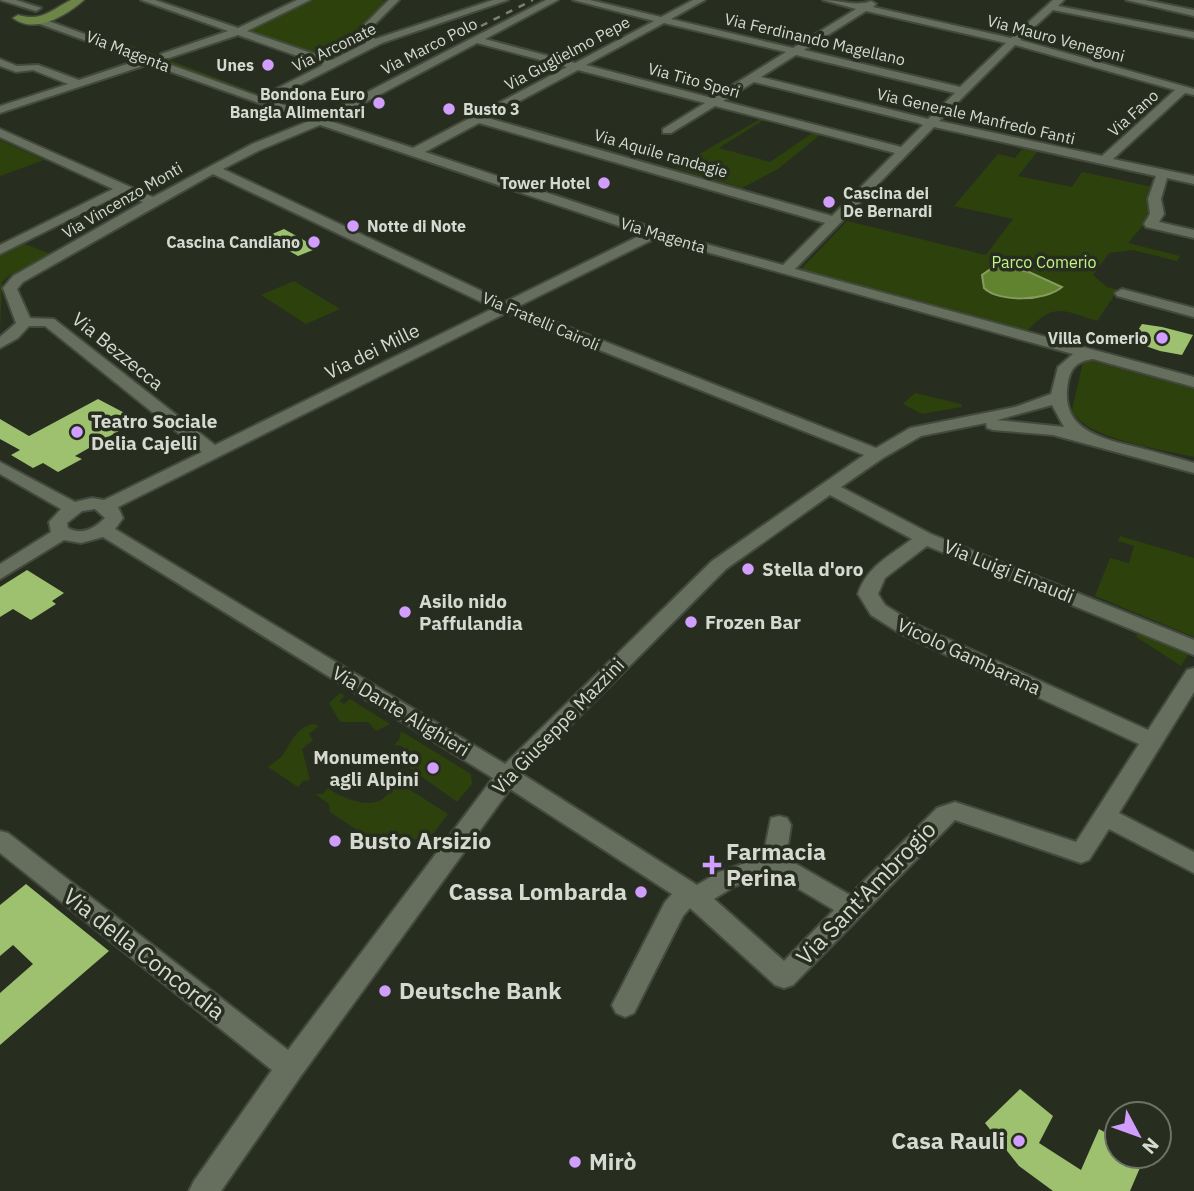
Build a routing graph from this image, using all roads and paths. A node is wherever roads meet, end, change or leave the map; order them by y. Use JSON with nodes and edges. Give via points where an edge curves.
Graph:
{"nodes":[{"id":1,"x":5,"y":0,"type":"edge"},
{"id":2,"x":79,"y":0,"type":"edge"},
{"id":3,"x":146,"y":0,"type":"edge"},
{"id":4,"x":304,"y":0,"type":"edge"},
{"id":5,"x":394,"y":0,"type":"edge"},
{"id":6,"x":503,"y":0,"type":"edge"},
{"id":7,"x":553,"y":0,"type":"edge"},
{"id":8,"x":578,"y":0,"type":"edge"},
{"id":9,"x":700,"y":0,"type":"edge"},
{"id":10,"x":828,"y":0,"type":"edge"},
{"id":11,"x":878,"y":0,"type":"edge"},
{"id":12,"x":1131,"y":0,"type":"edge"},
{"id":13,"x":1055,"y":3,"type":"edge"},
{"id":14,"x":0,"y":7,"type":"edge"},
{"id":15,"x":38,"y":8,"type":"junction"},
{"id":16,"x":865,"y":8,"type":"junction"},
{"id":17,"x":59,"y":9,"type":"edge"},
{"id":18,"x":1194,"y":13,"type":"edge"},
{"id":19,"x":663,"y":20,"type":"junction"},
{"id":20,"x":12,"y":21,"type":"junction"},
{"id":21,"x":36,"y":21,"type":"junction"},
{"id":22,"x":237,"y":32,"type":"junction"},
{"id":23,"x":1194,"y":35,"type":"edge"},
{"id":24,"x":476,"y":40,"type":"junction"},
{"id":25,"x":1012,"y":41,"type":"junction"},
{"id":26,"x":372,"y":44,"type":"junction"},
{"id":27,"x":796,"y":51,"type":"junction"},
{"id":28,"x":165,"y":56,"type":"junction"},
{"id":29,"x":151,"y":60,"type":"junction"},
{"id":30,"x":0,"y":62,"type":"edge"},
{"id":31,"x":332,"y":64,"type":"junction"},
{"id":32,"x":578,"y":66,"type":"junction"},
{"id":33,"x":752,"y":78,"type":"junction"},
{"id":34,"x":78,"y":84,"type":"junction"},
{"id":35,"x":1188,"y":90,"type":"edge"},
{"id":36,"x":962,"y":91,"type":"junction"},
{"id":37,"x":265,"y":99,"type":"junction"},
{"id":38,"x":715,"y":102,"type":"junction"},
{"id":39,"x":0,"y":110,"type":"edge"},
{"id":40,"x":478,"y":119,"type":"junction"},
{"id":41,"x":320,"y":121,"type":"junction"},
{"id":42,"x":931,"y":123,"type":"junction"},
{"id":43,"x":667,"y":131,"type":"dead end"},
{"id":44,"x":0,"y":133,"type":"edge"},
{"id":45,"x":903,"y":151,"type":"junction"},
{"id":46,"x":412,"y":153,"type":"junction"},
{"id":47,"x":1105,"y":160,"type":"junction"},
{"id":48,"x":213,"y":169,"type":"junction"},
{"id":49,"x":1164,"y":173,"type":"junction"},
{"id":50,"x":1194,"y":180,"type":"edge"},
{"id":51,"x":124,"y":188,"type":"junction"},
{"id":52,"x":153,"y":202,"type":"junction"},
{"id":53,"x":834,"y":221,"type":"junction"},
{"id":54,"x":655,"y":233,"type":"junction"},
{"id":55,"x":1194,"y":234,"type":"edge"},
{"id":56,"x":0,"y":250,"type":"edge"},
{"id":57,"x":785,"y":271,"type":"junction"},
{"id":58,"x":1122,"y":293,"type":"dead end"},
{"id":59,"x":506,"y":308,"type":"junction"},
{"id":60,"x":1194,"y":313,"type":"edge"},
{"id":61,"x":24,"y":322,"type":"junction"},
{"id":62,"x":1038,"y":340,"type":"junction"},
{"id":63,"x":0,"y":343,"type":"edge"},
{"id":64,"x":1098,"y":356,"type":"junction"},
{"id":65,"x":1066,"y":363,"type":"junction"},
{"id":66,"x":1194,"y":382,"type":"edge"},
{"id":67,"x":1058,"y":397,"type":"junction"},
{"id":68,"x":950,"y":426,"type":"junction"},
{"id":69,"x":1090,"y":438,"type":"junction"},
{"id":70,"x":215,"y":453,"type":"junction"},
{"id":71,"x":877,"y":454,"type":"junction"},
{"id":72,"x":0,"y":467,"type":"edge"},
{"id":73,"x":1194,"y":468,"type":"edge"},
{"id":74,"x":828,"y":487,"type":"junction"},
{"id":75,"x":106,"y":506,"type":"junction"},
{"id":76,"x":73,"y":508,"type":"junction"},
{"id":77,"x":104,"y":530,"type":"junction"},
{"id":78,"x":62,"y":533,"type":"junction"},
{"id":79,"x":925,"y":538,"type":"junction"},
{"id":80,"x":0,"y":573,"type":"edge"},
{"id":81,"x":1194,"y":648,"type":"edge"},
{"id":82,"x":1194,"y":675,"type":"edge"},
{"id":83,"x":1152,"y":741,"type":"junction"},
{"id":84,"x":507,"y":776,"type":"junction"},
{"id":85,"x":1105,"y":816,"type":"junction"},
{"id":86,"x":779,"y":825,"type":"dead end"},
{"id":87,"x":0,"y":840,"type":"edge"},
{"id":88,"x":774,"y":863,"type":"junction"},
{"id":89,"x":1194,"y":863,"type":"edge"},
{"id":90,"x":696,"y":897,"type":"junction"},
{"id":91,"x":853,"y":909,"type":"junction"},
{"id":92,"x":784,"y":978,"type":"joint"},
{"id":93,"x":625,"y":1005,"type":"dead end"},
{"id":94,"x":290,"y":1068,"type":"junction"},
{"id":95,"x":204,"y":1191,"type":"edge"}],
"edges":[{"from":1,"to":15,"type":"street"},
{"from":2,"to":17,"type":"main road"},
{"from":3,"to":22,"type":"street"},
{"from":4,"to":22,"type":"street"},
{"from":5,"to":26,"type":"street","via":[[365,29]]},
{"from":6,"to":26,"type":"street","name":"Via Arconate"},
{"from":7,"to":24,"type":"street","name":"Via Marco Polo"},
{"from":8,"to":19,"type":"street","name":"Via Ferdinando Magellano"},
{"from":9,"to":19,"type":"street","name":"Via Guglielmo Pepe"},
{"from":10,"to":16,"type":"street","name":"Via Mauro Venegoni"},
{"from":11,"to":16,"type":"street"},
{"from":12,"to":18,"type":"street"},
{"from":13,"to":23,"type":"street"},
{"from":13,"to":25,"type":"street"},
{"from":14,"to":20,"type":"street"},
{"from":15,"to":17,"type":"main road"},
{"from":15,"to":20,"type":"main road"},
{"from":16,"to":25,"type":"street","name":"Via Mauro Venegoni"},
{"from":16,"to":27,"type":"street"},
{"from":17,"to":21,"type":"main road"},
{"from":17,"to":28,"type":"street","name":"Via Magenta"},
{"from":19,"to":27,"type":"street","name":"Via Ferdinando Magellano"},
{"from":19,"to":32,"type":"street","name":"Via Guglielmo Pepe"},
{"from":20,"to":21,"type":"main road"},
{"from":21,"to":29,"type":"street","name":"Via Magenta"},
{"from":22,"to":28,"type":"street"},
{"from":22,"to":31,"type":"street"},
{"from":24,"to":32,"type":"street","name":"Via Tito Speri"},
{"from":24,"to":41,"type":"street","name":"Via Marco Polo"},
{"from":25,"to":35,"type":"street","name":"Via Mauro Venegoni"},
{"from":25,"to":36,"type":"street"},
{"from":26,"to":31,"type":"street","name":"Via Arconate"},
{"from":27,"to":33,"type":"street"},
{"from":27,"to":36,"type":"street","name":"Via Ferdinando Magellano"},
{"from":28,"to":37,"type":"street","name":"Via Magenta"},
{"from":29,"to":34,"type":"street"},
{"from":29,"to":37,"type":"street","name":"Via Magenta"},
{"from":30,"to":34,"type":"street","via":[[18,69],[34,67]]},
{"from":31,"to":37,"type":"street","name":"Via Arconate"},
{"from":32,"to":38,"type":"street","name":"Via Tito Speri"},
{"from":32,"to":40,"type":"street","name":"Via Guglielmo Pepe"},
{"from":33,"to":38,"type":"street"},
{"from":33,"to":42,"type":"street","name":"Via Generale Manfredo Fanti"},
{"from":34,"to":39,"type":"street"},
{"from":35,"to":47,"type":"street","name":"Via Fano"},
{"from":36,"to":42,"type":"street"},
{"from":37,"to":41,"type":"street","name":"Via Magenta"},
{"from":38,"to":43,"type":"street"},
{"from":38,"to":45,"type":"street","name":"Via Tito Speri"},
{"from":40,"to":46,"type":"street","name":"Via Guglielmo Pepe"},
{"from":40,"to":53,"type":"street","name":"Via Aquile randagie"},
{"from":41,"to":46,"type":"street","name":"Via Magenta"},
{"from":41,"to":48,"type":"street","name":"Via Vincenzo Monti"},
{"from":42,"to":45,"type":"street"},
{"from":42,"to":47,"type":"street","name":"Via Generale Manfredo Fanti"},
{"from":44,"to":51,"type":"street"},
{"from":45,"to":53,"type":"street"},
{"from":46,"to":54,"type":"street","name":"Via Magenta"},
{"from":47,"to":49,"type":"street","name":"Via Generale Manfredo Fanti"},
{"from":48,"to":52,"type":"street","name":"Via Vincenzo Monti"},
{"from":48,"to":59,"type":"street","name":"Via Fratelli Cairoli"},
{"from":49,"to":50,"type":"street","name":"Via Generale Manfredo Fanti"},
{"from":49,"to":55,"type":"street","via":[[1151,224]]},
{"from":51,"to":52,"type":"street"},
{"from":51,"to":56,"type":"street"},
{"from":52,"to":61,"type":"street","name":"Via Vincenzo Monti","via":[[14,282],[11,294]]},
{"from":53,"to":57,"type":"street"},
{"from":54,"to":57,"type":"street","name":"Via Magenta"},
{"from":54,"to":59,"type":"street","name":"Via dei Mille"},
{"from":57,"to":62,"type":"street","name":"Via Magenta"},
{"from":58,"to":60,"type":"street"},
{"from":59,"to":70,"type":"street","name":"Via dei Mille"},
{"from":59,"to":71,"type":"street","name":"Via Fratelli Cairoli"},
{"from":61,"to":63,"type":"street"},
{"from":61,"to":70,"type":"street","name":"Via Bezzecca","via":[[49,322]]},
{"from":62,"to":64,"type":"street","name":"Via Magenta"},
{"from":62,"to":65,"type":"street","name":"Via Magenta","via":[[1062,351]]},
{"from":64,"to":65,"type":"street","via":[[1076,356]]},
{"from":64,"to":66,"type":"street","name":"Via Magenta"},
{"from":65,"to":67,"type":"street"},
{"from":67,"to":68,"type":"street","name":"Via Giuseppe Mazzini"},
{"from":67,"to":69,"type":"street","via":[[1067,422]]},
{"from":68,"to":69,"type":"street","name":"Via Giuseppe Mazzini","via":[[1022,425]]},
{"from":68,"to":71,"type":"street","name":"Via Giuseppe Mazzini","via":[[907,436]]},
{"from":69,"to":73,"type":"street","name":"Via Giuseppe Mazzini"},
{"from":70,"to":75,"type":"street","name":"Via dei Mille"},
{"from":71,"to":74,"type":"street","name":"Via Giuseppe Mazzini"},
{"from":72,"to":76,"type":"street"},
{"from":74,"to":79,"type":"street","name":"Via Luigi Einaudi"},
{"from":74,"to":84,"type":"street","name":"Via Giuseppe Mazzini","via":[[719,565]]},
{"from":75,"to":76,"type":"street"},
{"from":75,"to":77,"type":"street","via":[[114,517]]},
{"from":76,"to":78,"type":"street","via":[[58,522]]},
{"from":77,"to":78,"type":"street","via":[[86,537]]},
{"from":77,"to":84,"type":"street","name":"Via Dante Alighieri"},
{"from":78,"to":80,"type":"street"},
{"from":79,"to":81,"type":"street","name":"Via Luigi Einaudi"},
{"from":79,"to":83,"type":"street","name":"Vicolo Gambarana","via":[[877,574],[868,594],[878,610],[908,629]]},
{"from":82,"to":83,"type":"street"},
{"from":83,"to":85,"type":"street"},
{"from":84,"to":90,"type":"street","name":"Via Dante Alighieri"},
{"from":84,"to":94,"type":"street","name":"Via Giuseppe Mazzini"},
{"from":85,"to":89,"type":"street"},
{"from":85,"to":91,"type":"street","name":"Via Sant'Ambrogio","via":[[1081,853],[950,812],[937,819]]},
{"from":86,"to":88,"type":"street"},
{"from":87,"to":94,"type":"street","name":"Via della Concordia"},
{"from":88,"to":90,"type":"street","via":[[727,879]]},
{"from":88,"to":91,"type":"street"},
{"from":90,"to":92,"type":"street","name":"Via Dante Alighieri"},
{"from":90,"to":93,"type":"street","via":[[681,901],[674,909]]},
{"from":91,"to":92,"type":"street","name":"Via Sant'Ambrogio"},
{"from":94,"to":95,"type":"street","name":"Via Giuseppe Mazzini"}]}
